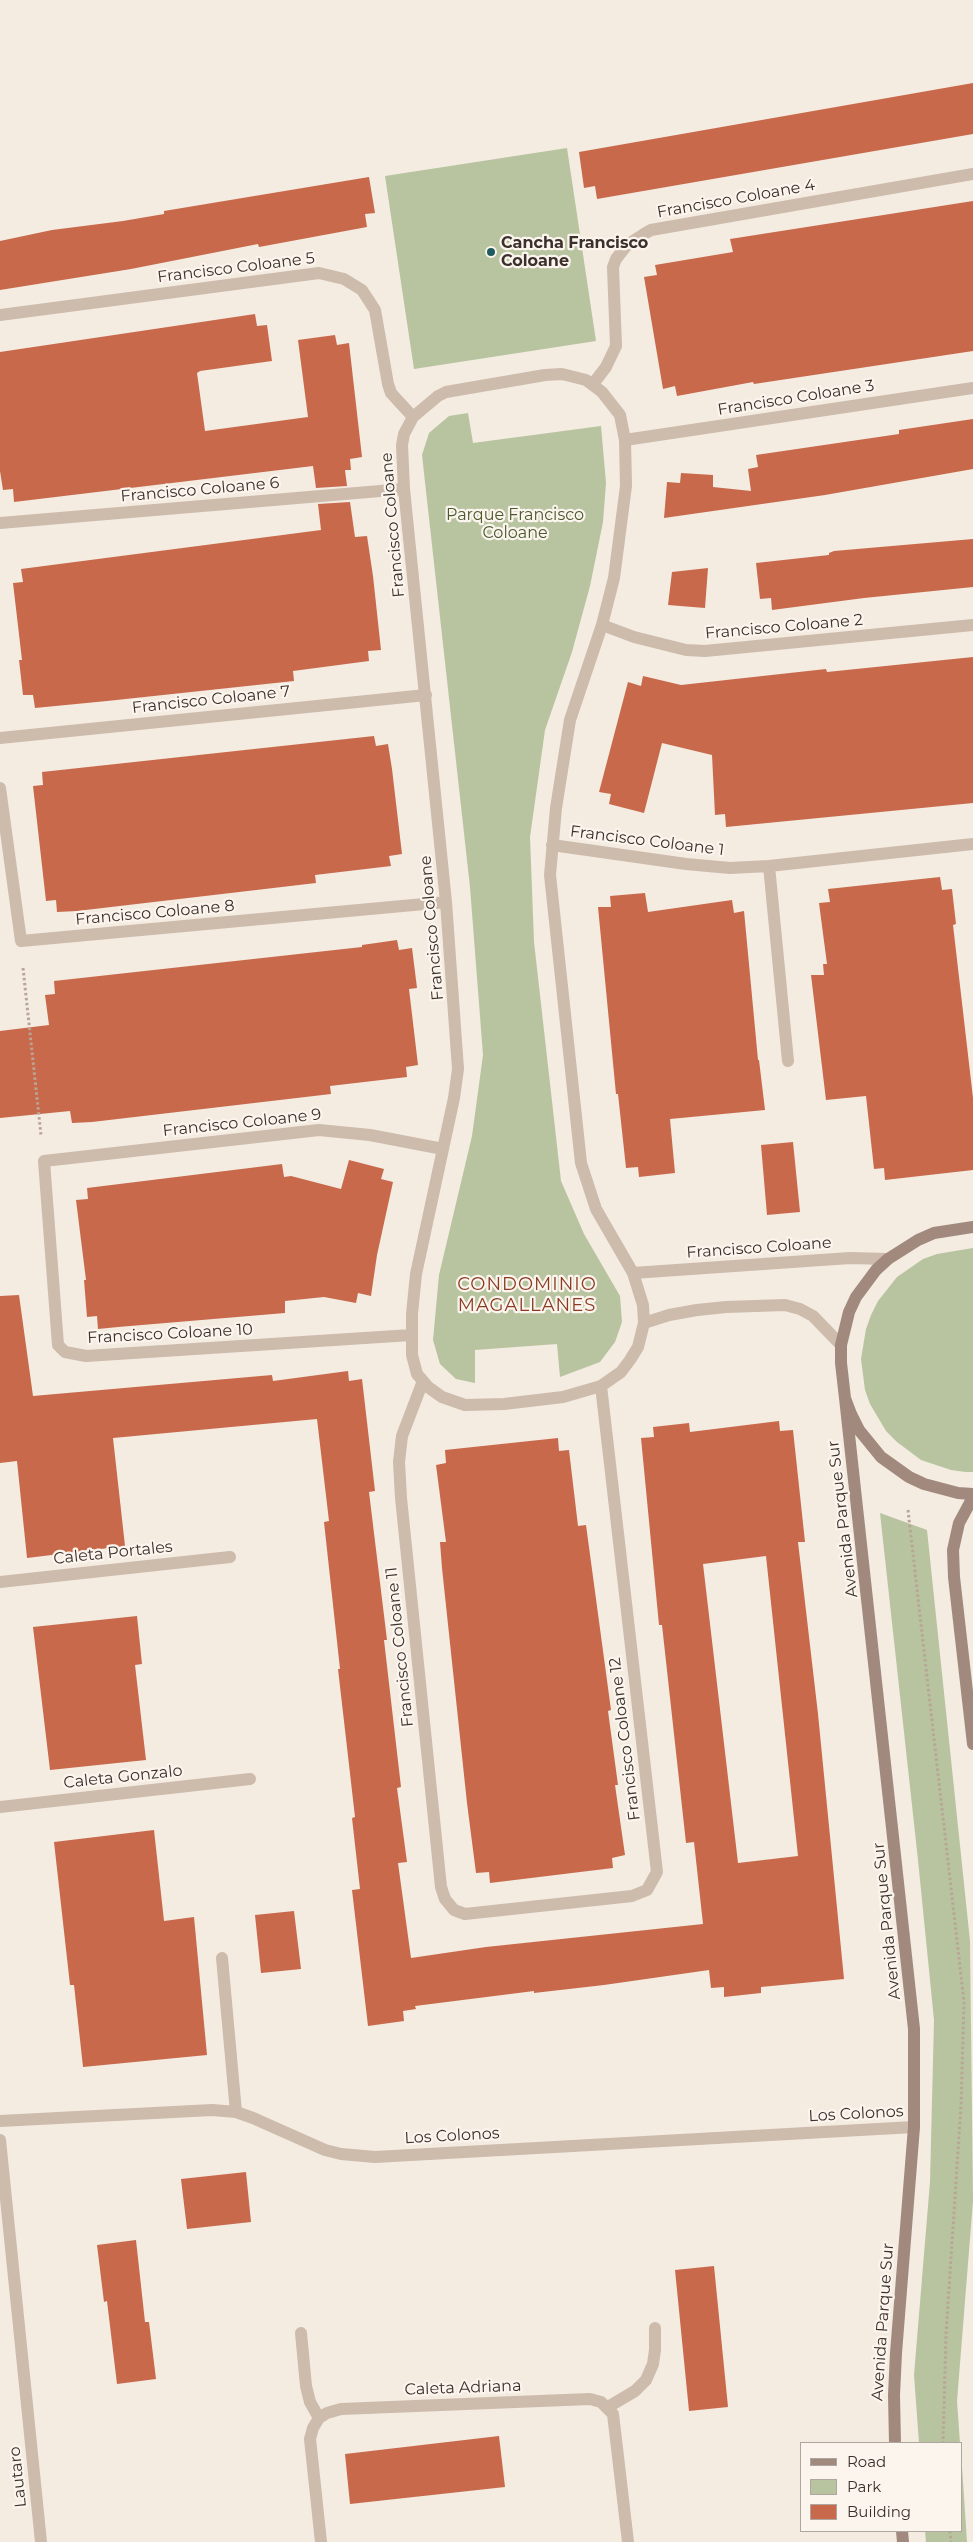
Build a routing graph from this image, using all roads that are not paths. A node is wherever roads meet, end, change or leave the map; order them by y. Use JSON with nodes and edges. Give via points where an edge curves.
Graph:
{"nodes":[{"id":1,"x":973,"y":174,"type":"edge"},
{"id":2,"x":0,"y":315,"type":"edge"},
{"id":3,"x":593,"y":384,"type":"junction"},
{"id":4,"x":973,"y":388,"type":"edge"},
{"id":5,"x":413,"y":417,"type":"junction"},
{"id":6,"x":625,"y":440,"type":"junction"},
{"id":7,"x":404,"y":489,"type":"junction"},
{"id":8,"x":0,"y":523,"type":"edge"},
{"id":9,"x":602,"y":625,"type":"junction"},
{"id":10,"x":973,"y":625,"type":"edge"},
{"id":11,"x":426,"y":695,"type":"junction"},
{"id":12,"x":0,"y":738,"type":"edge"},
{"id":13,"x":0,"y":788,"type":"edge"},
{"id":14,"x":973,"y":844,"type":"edge"},
{"id":15,"x":552,"y":845,"type":"junction"},
{"id":16,"x":769,"y":866,"type":"junction"},
{"id":17,"x":446,"y":902,"type":"junction"},
{"id":18,"x":788,"y":1061,"type":"dead end"},
{"id":19,"x":443,"y":1149,"type":"junction"},
{"id":20,"x":44,"y":1161,"type":"joint"},
{"id":21,"x":973,"y":1227,"type":"edge"},
{"id":22,"x":888,"y":1258,"type":"junction"},
{"id":23,"x":633,"y":1274,"type":"junction"},
{"id":24,"x":644,"y":1323,"type":"junction"},
{"id":25,"x":412,"y":1335,"type":"junction"},
{"id":26,"x":841,"y":1345,"type":"junction"},
{"id":27,"x":423,"y":1382,"type":"junction"},
{"id":28,"x":601,"y":1386,"type":"junction"},
{"id":29,"x":845,"y":1398,"type":"junction"},
{"id":30,"x":973,"y":1496,"type":"edge"},
{"id":31,"x":230,"y":1557,"type":"dead end"},
{"id":32,"x":0,"y":1582,"type":"edge"},
{"id":33,"x":973,"y":1744,"type":"edge"},
{"id":34,"x":250,"y":1779,"type":"dead end"},
{"id":35,"x":0,"y":1807,"type":"edge"},
{"id":36,"x":454,"y":1910,"type":"joint"},
{"id":37,"x":222,"y":1958,"type":"dead end"},
{"id":38,"x":236,"y":2112,"type":"junction"},
{"id":39,"x":0,"y":2120,"type":"edge"},
{"id":40,"x":914,"y":2127,"type":"junction"},
{"id":41,"x":0,"y":2140,"type":"edge"},
{"id":42,"x":654,"y":2328,"type":"dead end"},
{"id":43,"x":301,"y":2332,"type":"dead end"},
{"id":44,"x":608,"y":2407,"type":"junction"},
{"id":45,"x":319,"y":2418,"type":"junction"},
{"id":46,"x":895,"y":2442,"type":"edge"},
{"id":47,"x":42,"y":2542,"type":"edge"},
{"id":48,"x":321,"y":2542,"type":"edge"},
{"id":49,"x":628,"y":2542,"type":"edge"}],
"edges":[{"from":1,"to":3,"type":"street","name":"Francisco Coloane 4","via":[[651,230],[627,245],[616,259],[613,267],[616,346]]},
{"from":2,"to":5,"type":"street","name":"Francisco Coloane 5","via":[[319,273],[344,279],[362,290],[375,310],[391,393]]},
{"from":3,"to":5,"type":"street","name":"Francisco Coloane","via":[[575,376],[545,375],[446,392]]},
{"from":3,"to":6,"type":"street","name":"Francisco Coloane","via":[[620,415]]},
{"from":4,"to":6,"type":"street","name":"Francisco Coloane 3"},
{"from":5,"to":7,"type":"street","name":"Francisco Coloane","via":[[402,445]]},
{"from":6,"to":9,"type":"street","name":"Francisco Coloane","via":[[626,486],[614,578]]},
{"from":7,"to":8,"type":"street","name":"Francisco Coloane 6"},
{"from":7,"to":11,"type":"street","name":"Francisco Coloane"},
{"from":9,"to":10,"type":"street","name":"Francisco Coloane 2","via":[[686,650],[705,651]]},
{"from":9,"to":15,"type":"street","name":"Francisco Coloane","via":[[570,720]]},
{"from":11,"to":12,"type":"street","name":"Francisco Coloane 7"},
{"from":11,"to":17,"type":"street","name":"Francisco Coloane"},
{"from":13,"to":17,"type":"street","name":"Francisco Coloane 8","via":[[20,941]]},
{"from":14,"to":16,"type":"street","name":"Francisco Coloane 1"},
{"from":15,"to":16,"type":"street","name":"Francisco Coloane 1","via":[[709,867]]},
{"from":15,"to":23,"type":"street","name":"Francisco Coloane","via":[[550,875],[581,1163],[596,1209]]},
{"from":16,"to":18,"type":"street"},
{"from":17,"to":19,"type":"street","name":"Francisco Coloane","via":[[458,1069]]},
{"from":19,"to":20,"type":"street","name":"Francisco Coloane 9","via":[[370,1135],[319,1130]]},
{"from":19,"to":25,"type":"street","name":"Francisco Coloane","via":[[416,1274]]},
{"from":20,"to":25,"type":"street","name":"Francisco Coloane 10","via":[[58,1345],[65,1352],[86,1356]]},
{"from":21,"to":22,"type":"street","name":"Avenida Parque Sur","via":[[934,1233]]},
{"from":22,"to":23,"type":"street","name":"Francisco Coloane"},
{"from":22,"to":26,"type":"street","name":"Avenida Parque Sur","via":[[856,1297]]},
{"from":23,"to":24,"type":"street","name":"Francisco Coloane","via":[[643,1305]]},
{"from":24,"to":26,"type":"street","via":[[669,1314],[707,1309],[785,1305],[813,1316]]},
{"from":24,"to":28,"type":"street","name":"Francisco Coloane","via":[[638,1347],[630,1360],[617,1376]]},
{"from":25,"to":27,"type":"street","name":"Francisco Coloane","via":[[413,1366]]},
{"from":26,"to":29,"type":"street","name":"Avenida Parque Sur"},
{"from":27,"to":28,"type":"street","name":"Francisco Coloane","via":[[442,1397],[465,1405],[563,1397]]},
{"from":27,"to":36,"type":"street","name":"Francisco Coloane 11","via":[[402,1436],[399,1462],[441,1887],[445,1900]]},
{"from":28,"to":36,"type":"street","name":"Francisco Coloane 12","via":[[657,1872],[647,1890],[632,1896],[465,1914]]},
{"from":29,"to":30,"type":"street","via":[[859,1430],[894,1468],[940,1490]]},
{"from":29,"to":40,"type":"street","name":"Avenida Parque Sur","via":[[912,1995]]},
{"from":30,"to":33,"type":"street","via":[[959,1523],[953,1550]]},
{"from":31,"to":32,"type":"street","name":"Caleta Portales"},
{"from":34,"to":35,"type":"street","name":"Caleta Gonzalo"},
{"from":37,"to":38,"type":"street"},
{"from":38,"to":39,"type":"street","name":"Los Colonos","via":[[187,2110]]},
{"from":38,"to":40,"type":"street","name":"Los Colonos","via":[[325,2150],[375,2157]]},
{"from":40,"to":46,"type":"street","name":"Avenida Parque Sur","via":[[896,2353]]},
{"from":41,"to":47,"type":"street","name":"Lautaro"},
{"from":42,"to":44,"type":"street","via":[[653,2364],[646,2380],[635,2391]]},
{"from":43,"to":45,"type":"street","via":[[306,2386]]},
{"from":44,"to":45,"type":"street","name":"Caleta Adriana","via":[[590,2399],[341,2409]]},
{"from":44,"to":49,"type":"street","via":[[614,2414],[616,2427]]},
{"from":45,"to":48,"type":"street","via":[[310,2439]]}]}
